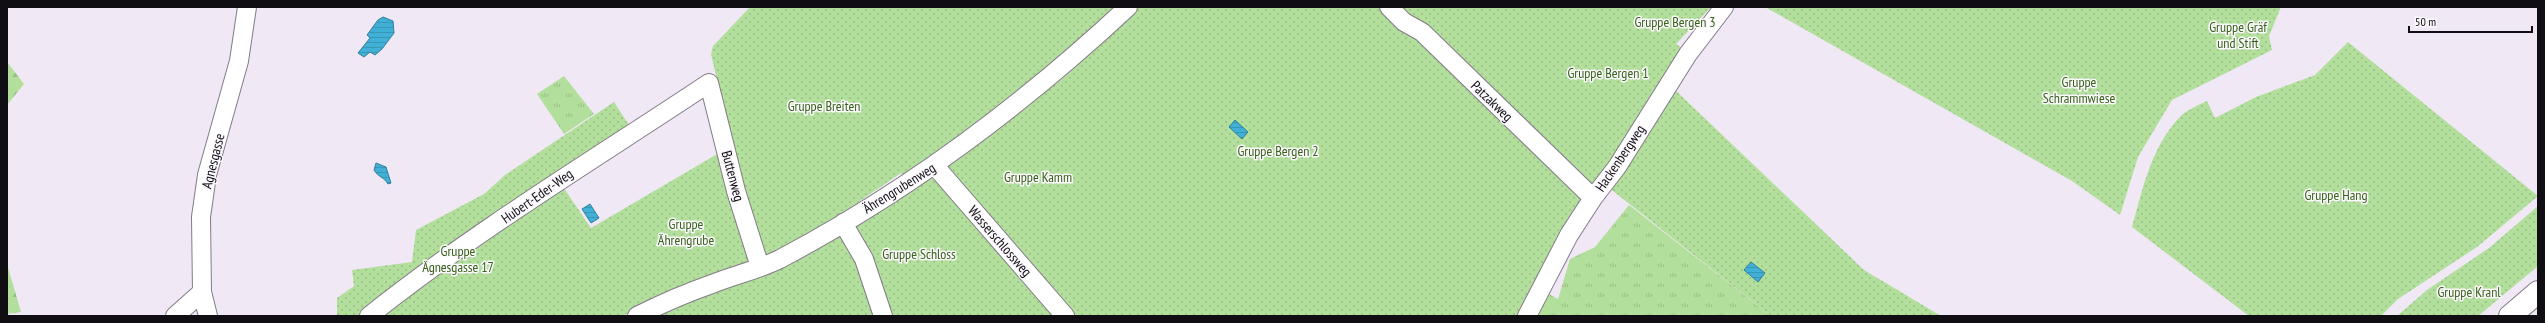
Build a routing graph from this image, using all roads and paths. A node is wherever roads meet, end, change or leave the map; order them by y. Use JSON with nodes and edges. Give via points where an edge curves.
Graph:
{"nodes":[{"id":1,"x":247,"y":7,"type":"edge"},
{"id":2,"x":1128,"y":7,"type":"edge"},
{"id":3,"x":1390,"y":7,"type":"edge"},
{"id":4,"x":1724,"y":7,"type":"edge"},
{"id":5,"x":709,"y":83,"type":"joint"},
{"id":6,"x":935,"y":166,"type":"junction"},
{"id":7,"x":1593,"y":198,"type":"junction"},
{"id":8,"x":843,"y":223,"type":"junction"},
{"id":9,"x":760,"y":267,"type":"junction"},
{"id":10,"x":202,"y":292,"type":"junction"},
{"id":11,"x":2538,"y":292,"type":"edge"},
{"id":12,"x":174,"y":316,"type":"edge"},
{"id":13,"x":208,"y":316,"type":"edge"},
{"id":14,"x":369,"y":316,"type":"edge"},
{"id":15,"x":637,"y":316,"type":"edge"},
{"id":16,"x":883,"y":316,"type":"edge"},
{"id":17,"x":1065,"y":316,"type":"edge"},
{"id":18,"x":1526,"y":316,"type":"edge"},
{"id":19,"x":2510,"y":316,"type":"edge"}],
"edges":[{"from":1,"to":10,"type":"street","name":"Agnesgasse","via":[[239,61],[208,175],[203,204],[200,256]]},
{"from":2,"to":6,"type":"street","name":"Ährengrubenweg","via":[[1077,54]]},
{"from":3,"to":7,"type":"street","name":"Patzakweg","via":[[1404,22],[1422,32]]},
{"from":4,"to":7,"type":"street","name":"Hackenbergweg","via":[[1688,54],[1617,167]]},
{"from":5,"to":9,"type":"street","name":"Buttenweg","via":[[736,191]]},
{"from":5,"to":14,"type":"street","name":"Hubert-Eder-Weg","via":[[471,240],[423,273]]},
{"from":6,"to":8,"type":"street","name":"Ährengrubenweg"},
{"from":6,"to":17,"type":"street","name":"Wasserschlossweg"},
{"from":7,"to":18,"type":"street","name":"Hackenbergweg","via":[[1569,234]]},
{"from":8,"to":9,"type":"street","name":"Ährengrubenweg","via":[[778,260]]},
{"from":8,"to":16,"type":"street","via":[[864,259]]},
{"from":9,"to":15,"type":"street","name":"Ährengrubenweg","via":[[689,292]]},
{"from":10,"to":12,"type":"street"},
{"from":10,"to":13,"type":"street","name":"Agnesgasse"},
{"from":11,"to":19,"type":"main road"}]}
